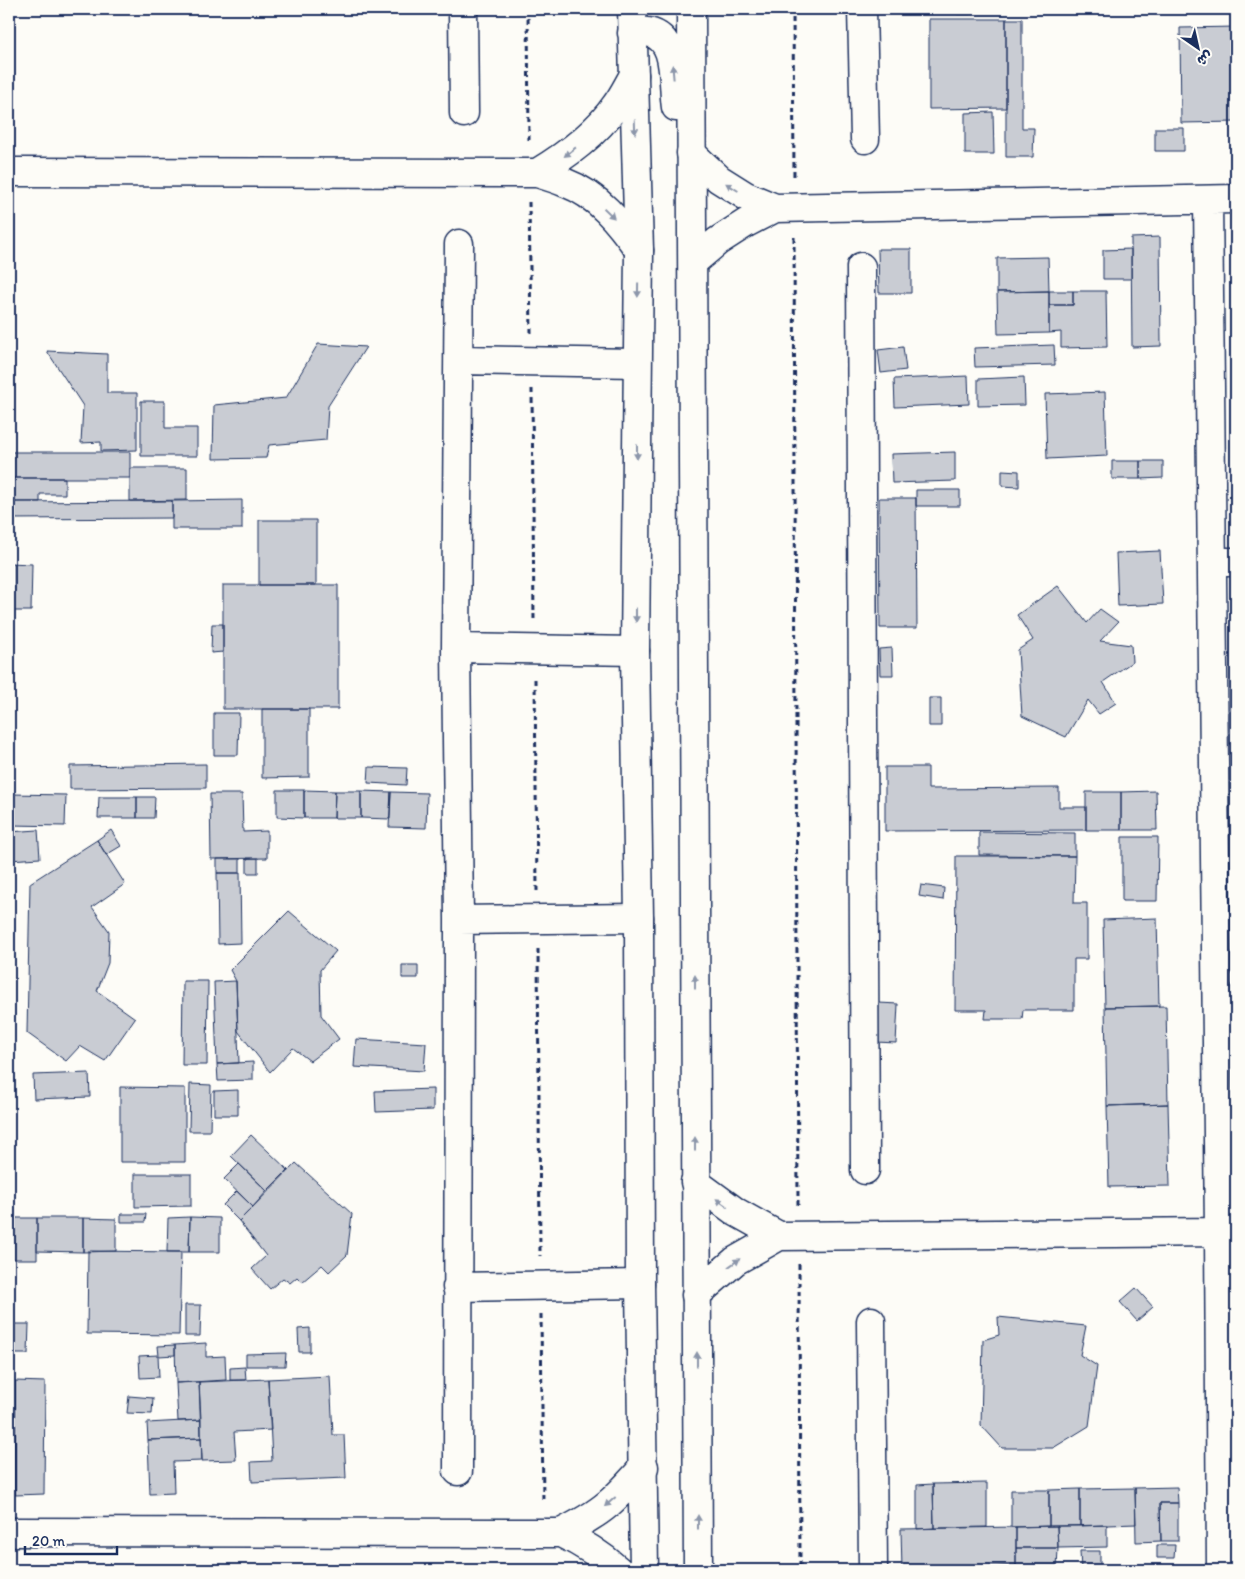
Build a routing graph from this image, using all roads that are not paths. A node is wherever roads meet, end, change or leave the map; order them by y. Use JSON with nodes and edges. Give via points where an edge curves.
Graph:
{"nodes":[{"id":1,"x":463,"y":9,"type":"edge"},
{"id":2,"x":691,"y":9,"type":"edge"},
{"id":3,"x":862,"y":9,"type":"edge"},
{"id":4,"x":632,"y":21,"type":"edge"},
{"id":5,"x":634,"y":75,"type":"junction"},
{"id":6,"x":464,"y":113,"type":"dead end"},
{"id":7,"x":864,"y":139,"type":"dead end"},
{"id":8,"x":691,"y":153,"type":"junction"},
{"id":9,"x":9,"y":172,"type":"edge"},
{"id":10,"x":533,"y":173,"type":"junction"},
{"id":11,"x":1236,"y":199,"type":"edge"},
{"id":12,"x":1208,"y":200,"type":"junction"},
{"id":13,"x":785,"y":208,"type":"junction"},
{"id":14,"x":459,"y":244,"type":"dead end"},
{"id":15,"x":638,"y":250,"type":"junction"},
{"id":16,"x":693,"y":262,"type":"junction"},
{"id":17,"x":861,"y":267,"type":"dead end"},
{"id":18,"x":459,"y":360,"type":"junction"},
{"id":19,"x":637,"y":363,"type":"junction"},
{"id":20,"x":1224,"y":562,"type":"edge"},
{"id":21,"x":456,"y":648,"type":"junction"},
{"id":22,"x":636,"y":651,"type":"junction"},
{"id":23,"x":640,"y":918,"type":"junction"},
{"id":24,"x":459,"y":920,"type":"junction"},
{"id":25,"x":865,"y":1170,"type":"dead end"},
{"id":26,"x":695,"y":1182,"type":"junction"},
{"id":27,"x":1219,"y":1232,"type":"junction"},
{"id":28,"x":789,"y":1236,"type":"junction"},
{"id":29,"x":640,"y":1284,"type":"junction"},
{"id":30,"x":457,"y":1287,"type":"junction"},
{"id":31,"x":696,"y":1294,"type":"junction"},
{"id":32,"x":871,"y":1321,"type":"dead end"},
{"id":33,"x":644,"y":1468,"type":"junction"},
{"id":34,"x":458,"y":1471,"type":"dead end"},
{"id":35,"x":9,"y":1532,"type":"edge"},
{"id":36,"x":552,"y":1533,"type":"junction"},
{"id":37,"x":618,"y":1570,"type":"edge"},
{"id":38,"x":644,"y":1570,"type":"edge"},
{"id":39,"x":698,"y":1570,"type":"edge"},
{"id":40,"x":873,"y":1570,"type":"edge"},
{"id":41,"x":1221,"y":1570,"type":"edge"}],
"edges":[{"from":1,"to":6,"type":"street"},
{"from":2,"to":8,"type":"street"},
{"from":3,"to":7,"type":"street"},
{"from":4,"to":5,"type":"street"},
{"from":8,"to":4,"type":"street","one_way":true,"via":[[675,105],[670,50],[661,38]]},
{"from":5,"to":10,"type":"street","one_way":true,"via":[[594,132],[567,154]]},
{"from":5,"to":15,"type":"street","one_way":true},
{"from":13,"to":8,"type":"street","one_way":true,"via":[[746,196],[719,179]]},
{"from":8,"to":16,"type":"street"},
{"from":9,"to":10,"type":"street"},
{"from":10,"to":15,"type":"street","one_way":true,"via":[[568,183],[596,201],[620,224]]},
{"from":11,"to":12,"type":"street"},
{"from":12,"to":13,"type":"street"},
{"from":12,"to":20,"type":"street"},
{"from":13,"to":16,"type":"street","via":[[746,223],[718,240]]},
{"from":14,"to":18,"type":"street"},
{"from":15,"to":19,"type":"street","one_way":true},
{"from":26,"to":16,"type":"street","one_way":true},
{"from":17,"to":25,"type":"street"},
{"from":18,"to":19,"type":"street"},
{"from":18,"to":21,"type":"street"},
{"from":19,"to":22,"type":"street","one_way":true},
{"from":20,"to":27,"type":"street"},
{"from":21,"to":22,"type":"street"},
{"from":21,"to":24,"type":"street"},
{"from":22,"to":23,"type":"street"},
{"from":23,"to":24,"type":"street"},
{"from":23,"to":29,"type":"street"},
{"from":24,"to":30,"type":"street"},
{"from":28,"to":26,"type":"street","one_way":true,"via":[[736,1212]]},
{"from":26,"to":31,"type":"street"},
{"from":27,"to":28,"type":"street"},
{"from":27,"to":41,"type":"street"},
{"from":31,"to":28,"type":"street","one_way":true,"via":[[736,1261]]},
{"from":29,"to":30,"type":"street"},
{"from":29,"to":33,"type":"street"},
{"from":30,"to":34,"type":"street"},
{"from":39,"to":31,"type":"street","one_way":true},
{"from":32,"to":40,"type":"street"},
{"from":33,"to":36,"type":"street","one_way":true,"via":[[607,1505],[584,1520]]},
{"from":33,"to":38,"type":"street"},
{"from":35,"to":36,"type":"street"},
{"from":36,"to":37,"type":"street","via":[[584,1544]]}]}
